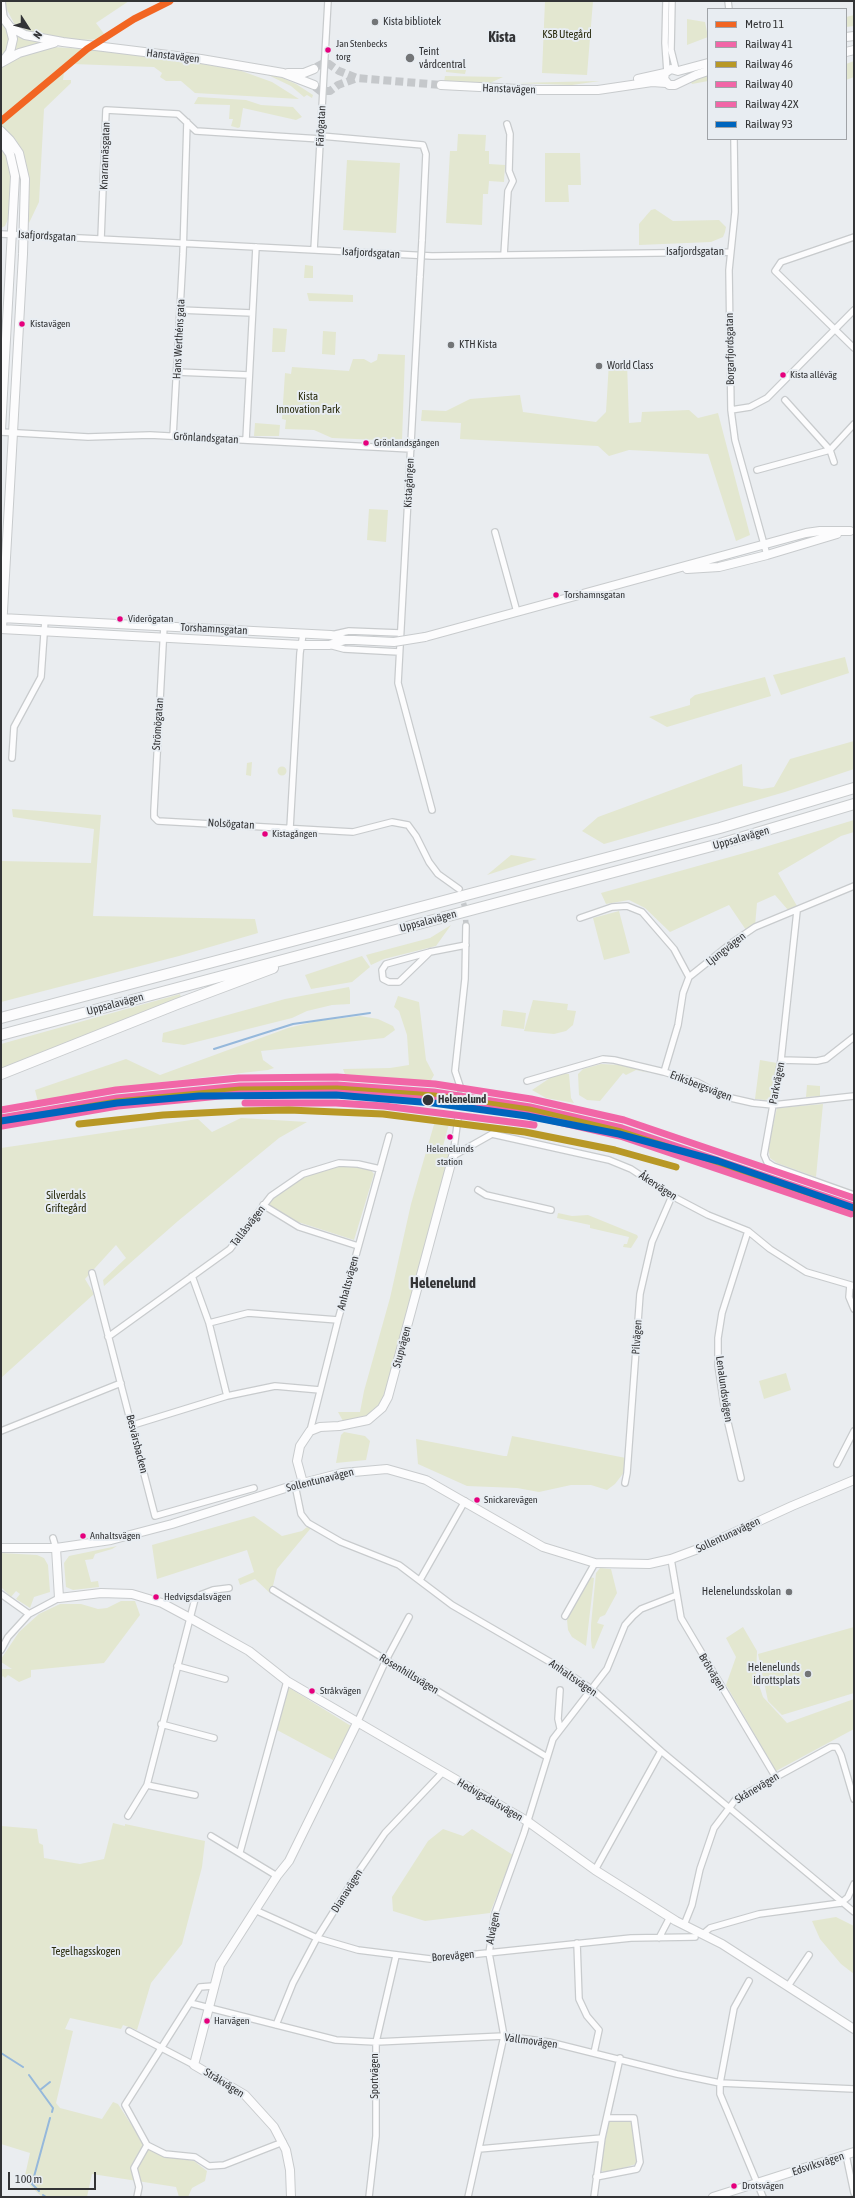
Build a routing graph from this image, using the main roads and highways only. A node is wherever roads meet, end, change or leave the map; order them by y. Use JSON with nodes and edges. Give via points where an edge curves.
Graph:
{"nodes":[{"id":1,"x":854,"y":788,"type":"edge"},
{"id":2,"x":854,"y":804,"type":"edge"},
{"id":3,"x":323,"y":949,"type":"junction"},
{"id":4,"x":121,"y":986,"type":"junction"},
{"id":5,"x":1,"y":1012,"type":"edge"},
{"id":6,"x":1,"y":1018,"type":"edge"},
{"id":7,"x":1,"y":1035,"type":"edge"},
{"id":8,"x":1,"y":1074,"type":"edge"}],
"edges":[{"from":1,"to":4,"type":"highway","name":"Uppsalavägen","via":[[720,828]]},
{"from":2,"to":3,"type":"highway","name":"Uppsalavägen","via":[[723,843]]},
{"from":3,"to":7,"type":"highway","name":"Uppsalavägen"},
{"from":3,"to":8,"type":"highway"},
{"from":4,"to":5,"type":"highway"},
{"from":4,"to":6,"type":"highway","name":"Uppsalavägen"}]}
